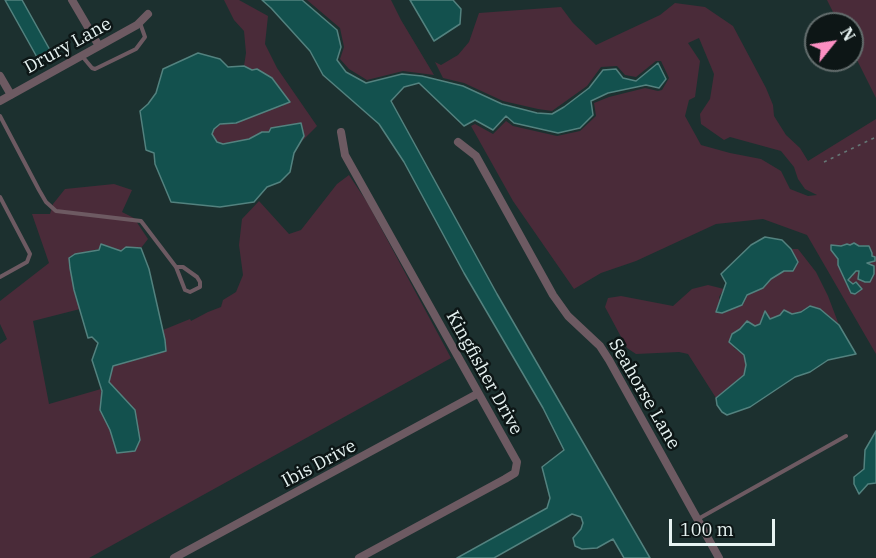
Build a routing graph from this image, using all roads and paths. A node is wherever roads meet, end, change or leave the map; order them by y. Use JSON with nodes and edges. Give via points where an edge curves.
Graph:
{"nodes":[{"id":1,"x":72,"y":0,"type":"edge"},
{"id":2,"x":148,"y":14,"type":"dead end"},
{"id":3,"x":140,"y":23,"type":"junction"},
{"id":4,"x":99,"y":46,"type":"junction"},
{"id":5,"x":82,"y":56,"type":"junction"},
{"id":6,"x":0,"y":76,"type":"edge"},
{"id":7,"x":11,"y":95,"type":"junction"},
{"id":8,"x":0,"y":101,"type":"edge"},
{"id":9,"x":0,"y":116,"type":"edge"},
{"id":10,"x":341,"y":132,"type":"dead end"},
{"id":11,"x":876,"y":137,"type":"edge"},
{"id":12,"x":458,"y":142,"type":"dead end"},
{"id":13,"x":824,"y":162,"type":"dead end"},
{"id":14,"x":0,"y":197,"type":"edge"},
{"id":15,"x":176,"y":267,"type":"junction"},
{"id":16,"x":0,"y":277,"type":"edge"},
{"id":17,"x":477,"y":394,"type":"junction"},
{"id":18,"x":846,"y":436,"type":"dead end"},
{"id":19,"x":697,"y":519,"type":"junction"},
{"id":20,"x":174,"y":558,"type":"edge"},
{"id":21,"x":359,"y":558,"type":"edge"},
{"id":22,"x":719,"y":558,"type":"edge"}],
"edges":[{"from":1,"to":4,"type":"street"},
{"from":2,"to":3,"type":"street","name":"Drury Lane"},
{"from":3,"to":4,"type":"street","name":"Drury Lane"},
{"from":3,"to":5,"type":"lane","via":[[145,37],[136,49],[95,69]]},
{"from":4,"to":5,"type":"street","name":"Drury Lane"},
{"from":5,"to":7,"type":"street","name":"Drury Lane"},
{"from":6,"to":7,"type":"street"},
{"from":7,"to":8,"type":"street","name":"Drury Lane"},
{"from":9,"to":15,"type":"lane","via":[[46,202],[56,211],[141,221]]},
{"from":10,"to":17,"type":"street","name":"Kingfisher Drive","via":[[345,155]]},
{"from":11,"to":13,"type":"path"},
{"from":12,"to":19,"type":"street","name":"Seahorse Lane","via":[[476,156],[553,295],[568,316],[600,346]]},
{"from":14,"to":16,"type":"lane","via":[[30,254],[27,262]]},
{"from":15,"to":15,"type":"lane","via":[[183,267],[197,277],[200,287],[185,290]]},
{"from":17,"to":20,"type":"street","name":"Ibis Drive"},
{"from":17,"to":21,"type":"street","name":"Kingfisher Drive","via":[[517,462],[515,473]]},
{"from":18,"to":19,"type":"lane"},
{"from":19,"to":22,"type":"street","name":"Seahorse Lane"}]}
